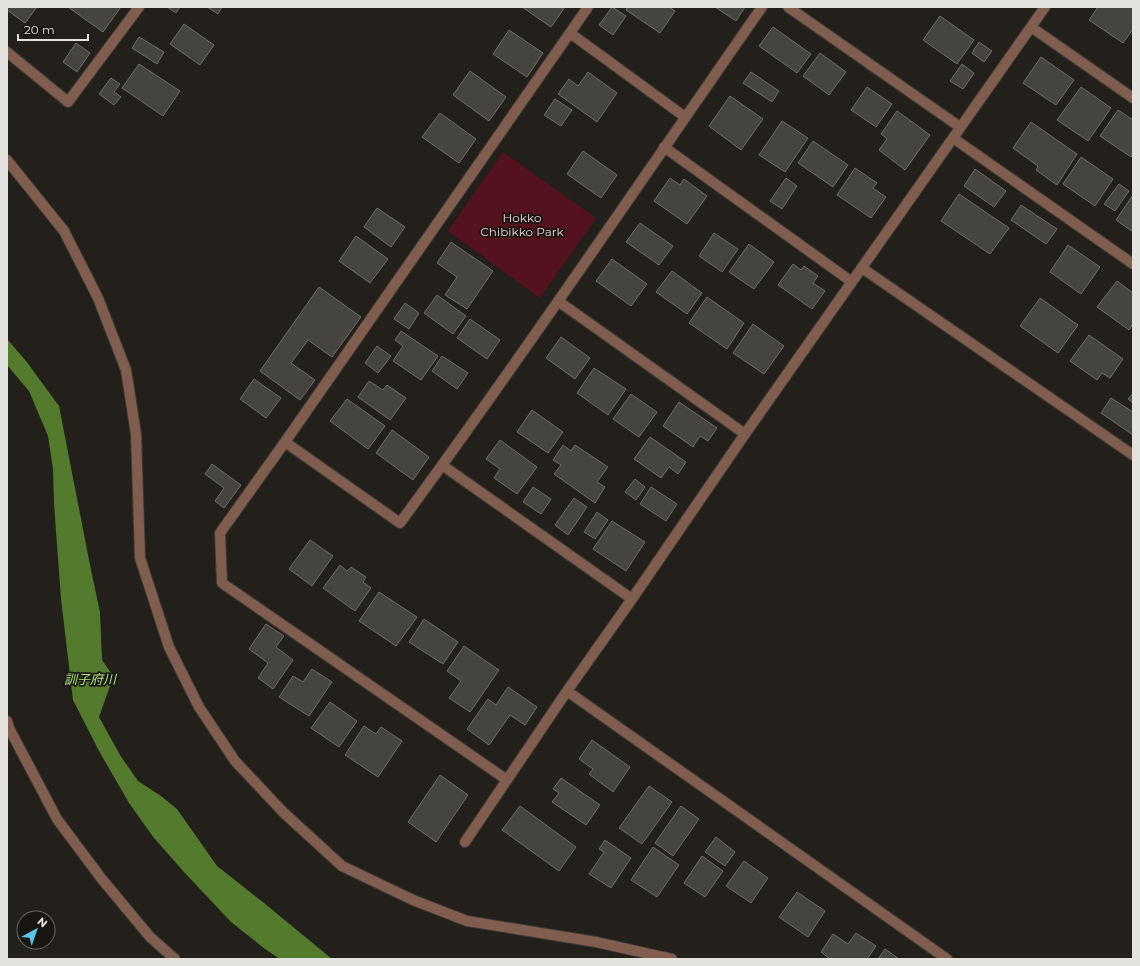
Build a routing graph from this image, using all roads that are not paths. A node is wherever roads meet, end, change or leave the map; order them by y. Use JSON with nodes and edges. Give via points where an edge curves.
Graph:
{"nodes":[{"id":1,"x":139,"y":7,"type":"edge"},
{"id":2,"x":588,"y":7,"type":"edge"},
{"id":3,"x":762,"y":7,"type":"edge"},
{"id":4,"x":788,"y":7,"type":"edge"},
{"id":5,"x":1045,"y":7,"type":"edge"},
{"id":6,"x":1031,"y":27,"type":"junction"},
{"id":7,"x":570,"y":33,"type":"junction"},
{"id":8,"x":7,"y":52,"type":"edge"},
{"id":9,"x":1133,"y":98,"type":"edge"},
{"id":10,"x":685,"y":117,"type":"junction"},
{"id":11,"x":960,"y":128,"type":"junction"},
{"id":12,"x":953,"y":138,"type":"junction"},
{"id":13,"x":664,"y":147,"type":"junction"},
{"id":14,"x":7,"y":160,"type":"edge"},
{"id":15,"x":1133,"y":264,"type":"edge"},
{"id":16,"x":862,"y":268,"type":"junction"},
{"id":17,"x":852,"y":282,"type":"junction"},
{"id":18,"x":558,"y":301,"type":"junction"},
{"id":19,"x":745,"y":434,"type":"junction"},
{"id":20,"x":285,"y":442,"type":"junction"},
{"id":21,"x":1133,"y":455,"type":"edge"},
{"id":22,"x":442,"y":465,"type":"junction"},
{"id":23,"x":632,"y":599,"type":"junction"},
{"id":24,"x":567,"y":691,"type":"junction"},
{"id":25,"x":7,"y":721,"type":"edge"},
{"id":26,"x":506,"y":780,"type":"junction"},
{"id":27,"x":465,"y":842,"type":"dead end"},
{"id":28,"x":175,"y":959,"type":"edge"},
{"id":29,"x":672,"y":959,"type":"edge"},
{"id":30,"x":947,"y":959,"type":"edge"}],
"edges":[{"from":1,"to":8,"type":"street","via":[[68,102]]},
{"from":2,"to":7,"type":"street"},
{"from":3,"to":10,"type":"street"},
{"from":4,"to":11,"type":"street"},
{"from":5,"to":6,"type":"street"},
{"from":6,"to":9,"type":"street"},
{"from":6,"to":11,"type":"street"},
{"from":7,"to":10,"type":"street"},
{"from":7,"to":20,"type":"street"},
{"from":10,"to":13,"type":"street"},
{"from":11,"to":12,"type":"street"},
{"from":12,"to":15,"type":"street"},
{"from":12,"to":16,"type":"street"},
{"from":13,"to":17,"type":"street"},
{"from":13,"to":18,"type":"street"},
{"from":14,"to":29,"type":"street","via":[[64,230],[98,298],[126,370],[136,434],[140,558],[169,647],[199,707],[235,761],[284,813],[342,866],[413,900],[467,921],[596,942]]},
{"from":16,"to":17,"type":"street"},
{"from":16,"to":21,"type":"street"},
{"from":17,"to":19,"type":"street"},
{"from":18,"to":19,"type":"street"},
{"from":18,"to":22,"type":"street"},
{"from":19,"to":23,"type":"street"},
{"from":20,"to":22,"type":"street","via":[[400,523]]},
{"from":20,"to":26,"type":"street","via":[[220,533],[222,583]]},
{"from":22,"to":23,"type":"street"},
{"from":23,"to":24,"type":"street"},
{"from":24,"to":26,"type":"street"},
{"from":24,"to":30,"type":"street"},
{"from":25,"to":28,"type":"street","via":[[57,818],[101,878],[150,937]]},
{"from":26,"to":27,"type":"street"}]}
